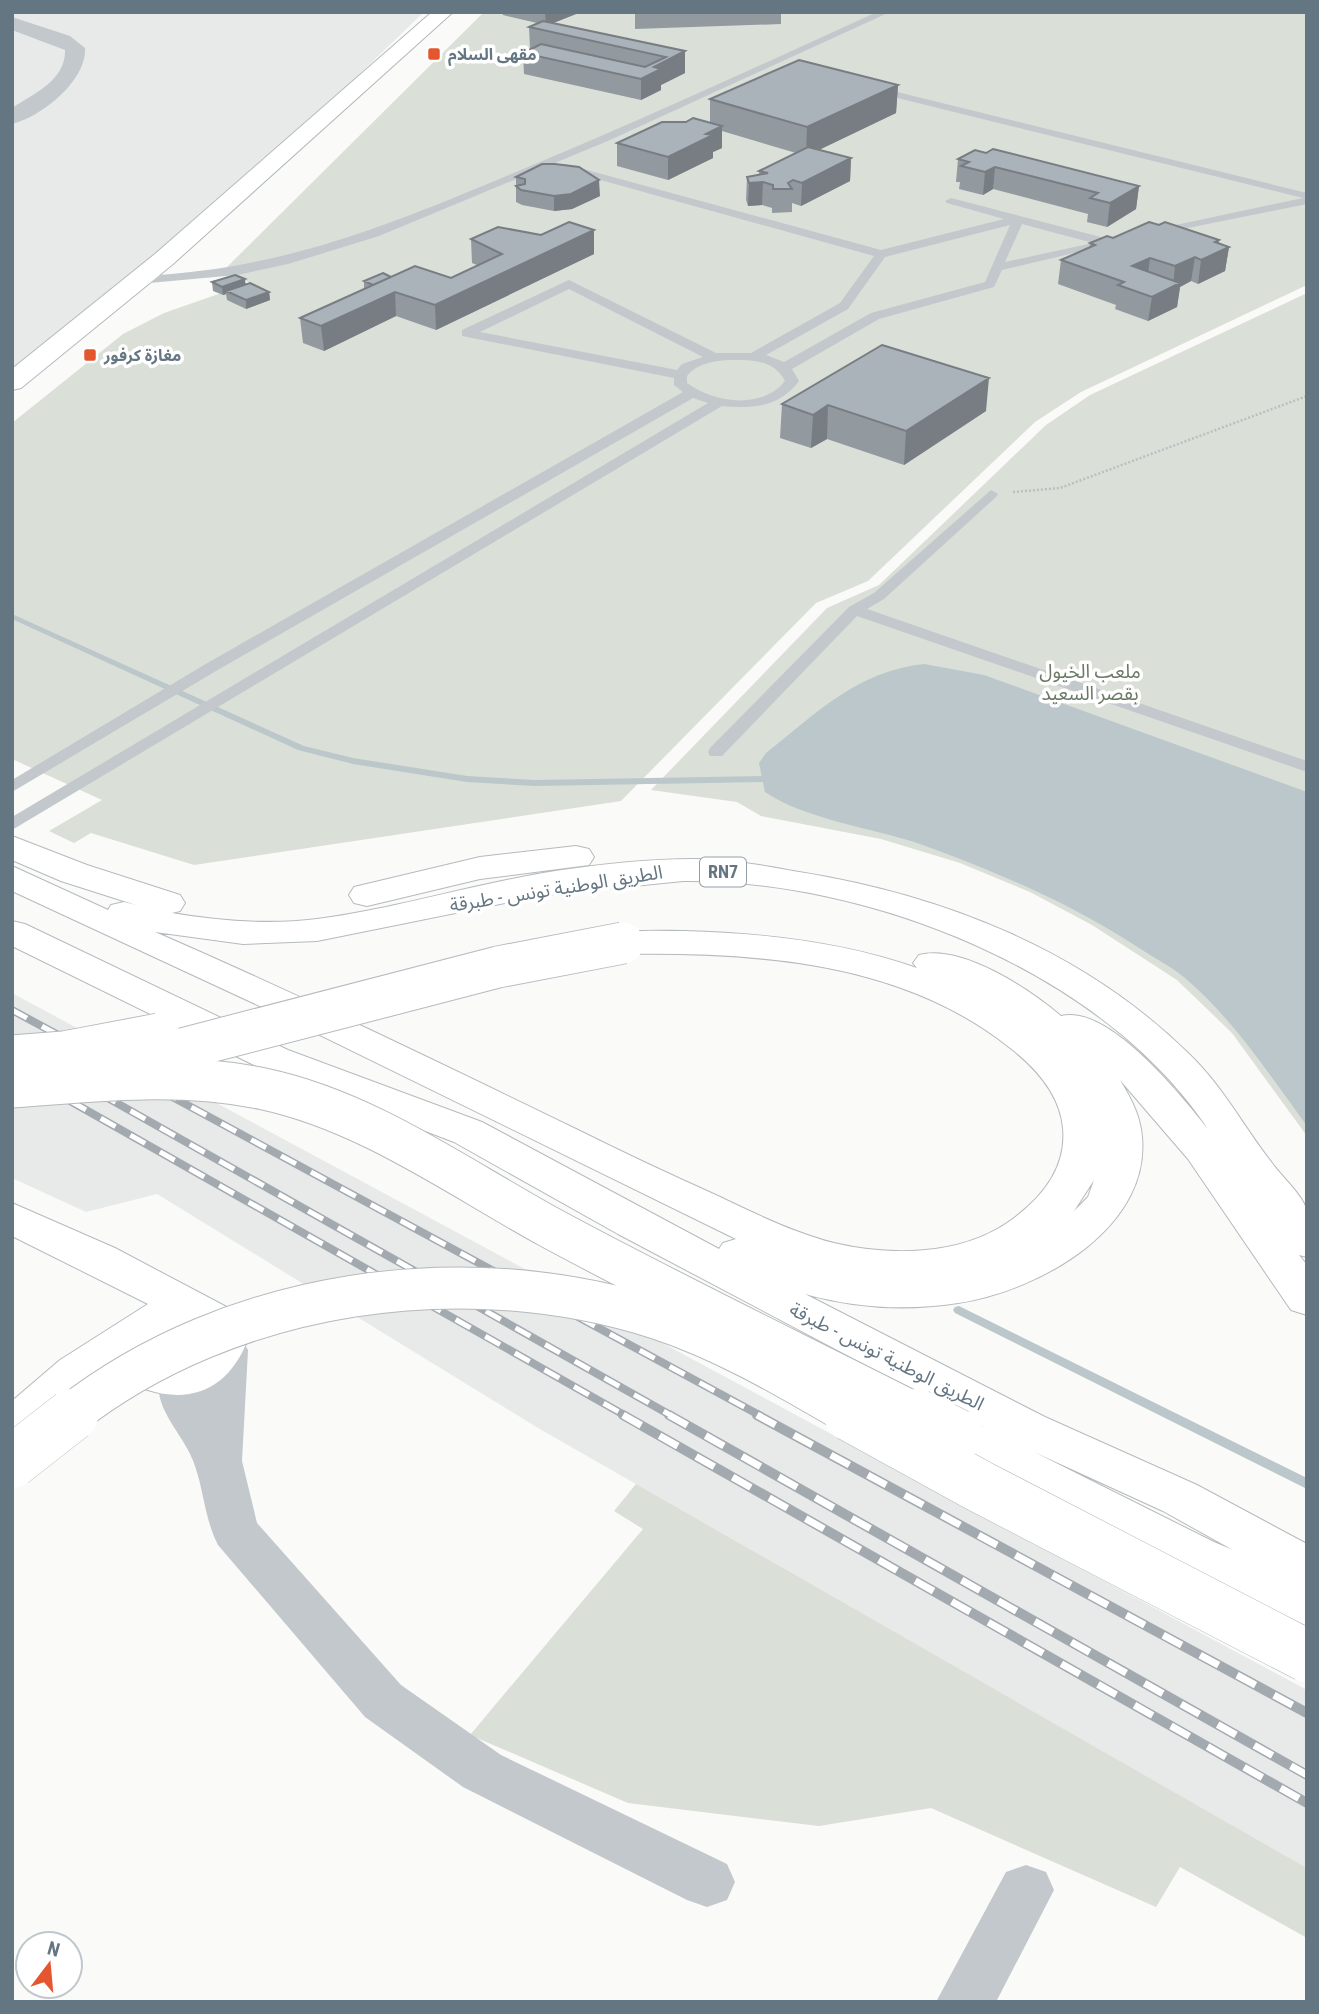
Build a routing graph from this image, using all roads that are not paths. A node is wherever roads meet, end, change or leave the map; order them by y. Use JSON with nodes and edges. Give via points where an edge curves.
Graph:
{"nodes":[{"id":1,"x":444,"y":12,"type":"edge"},
{"id":2,"x":885,"y":12,"type":"edge"},
{"id":3,"x":12,"y":23,"type":"edge"},
{"id":4,"x":771,"y":64,"type":"junction"},
{"id":5,"x":798,"y":71,"type":"edge"},
{"id":6,"x":865,"y":87,"type":"edge"},
{"id":7,"x":12,"y":118,"type":"edge"},
{"id":8,"x":550,"y":163,"type":"junction"},
{"id":9,"x":1307,"y":196,"type":"edge"},
{"id":10,"x":951,"y":201,"type":"dead end"},
{"id":11,"x":1307,"y":201,"type":"edge"},
{"id":12,"x":1018,"y":219,"type":"junction"},
{"id":13,"x":1147,"y":235,"type":"edge"},
{"id":14,"x":1121,"y":240,"type":"edge"},
{"id":15,"x":1108,"y":243,"type":"junction"},
{"id":16,"x":881,"y":254,"type":"junction"},
{"id":17,"x":996,"y":268,"type":"junction"},
{"id":18,"x":138,"y":281,"type":"junction"},
{"id":19,"x":844,"y":306,"type":"junction"},
{"id":20,"x":875,"y":316,"type":"junction"},
{"id":21,"x":714,"y":357,"type":"junction"},
{"id":22,"x":753,"y":357,"type":"junction"},
{"id":23,"x":784,"y":368,"type":"junction"},
{"id":24,"x":680,"y":375,"type":"junction"},
{"id":25,"x":12,"y":382,"type":"edge"},
{"id":26,"x":690,"y":394,"type":"junction"},
{"id":27,"x":718,"y":403,"type":"junction"},
{"id":28,"x":991,"y":494,"type":"road end"},
{"id":29,"x":853,"y":610,"type":"junction"},
{"id":30,"x":716,"y":752,"type":"dead end"},
{"id":31,"x":1307,"y":767,"type":"edge"},
{"id":32,"x":12,"y":786,"type":"edge"},
{"id":33,"x":12,"y":825,"type":"edge"},
{"id":34,"x":12,"y":847,"type":"edge"},
{"id":35,"x":12,"y":877,"type":"edge"},
{"id":36,"x":812,"y":883,"type":"junction"},
{"id":37,"x":12,"y":932,"type":"edge"},
{"id":38,"x":620,"y":932,"type":"junction"},
{"id":39,"x":992,"y":984,"type":"junction"},
{"id":40,"x":12,"y":1056,"type":"edge"},
{"id":41,"x":12,"y":1086,"type":"edge"},
{"id":42,"x":468,"y":1132,"type":"junction"},
{"id":43,"x":12,"y":1218,"type":"edge"},
{"id":44,"x":1307,"y":1242,"type":"edge"},
{"id":45,"x":100,"y":1259,"type":"junction"},
{"id":46,"x":1307,"y":1299,"type":"edge"},
{"id":47,"x":195,"y":1310,"type":"junction"},
{"id":48,"x":225,"y":1350,"type":"junction"},
{"id":49,"x":151,"y":1355,"type":"junction"},
{"id":50,"x":12,"y":1428,"type":"edge"},
{"id":51,"x":218,"y":1461,"type":"junction"},
{"id":52,"x":12,"y":1462,"type":"edge"},
{"id":53,"x":12,"y":1476,"type":"edge"},
{"id":54,"x":1307,"y":1568,"type":"edge"},
{"id":55,"x":1307,"y":1606,"type":"edge"},
{"id":56,"x":1307,"y":1656,"type":"edge"},
{"id":57,"x":707,"y":1882,"type":"dead end"},
{"id":58,"x":1026,"y":1889,"type":"dead end"},
{"id":59,"x":964,"y":2002,"type":"edge"}],
"edges":[{"from":1,"to":18,"type":"main road"},
{"from":2,"to":4,"type":"lane"},
{"from":3,"to":7,"type":"street","via":[[63,40],[75,47],[78,58],[72,74]]},
{"from":4,"to":5,"type":"lane"},
{"from":4,"to":8,"type":"lane"},
{"from":6,"to":9,"type":"lane"},
{"from":8,"to":16,"type":"lane"},
{"from":8,"to":18,"type":"lane","via":[[389,229],[297,260],[187,280]]},
{"from":10,"to":12,"type":"lane"},
{"from":11,"to":13,"type":"lane"},
{"from":12,"to":15,"type":"lane"},
{"from":12,"to":16,"type":"lane"},
{"from":12,"to":17,"type":"lane"},
{"from":14,"to":15,"type":"lane"},
{"from":15,"to":17,"type":"lane"},
{"from":16,"to":19,"type":"lane"},
{"from":17,"to":20,"type":"lane","via":[[989,284]]},
{"from":18,"to":25,"type":"main road"},
{"from":19,"to":20,"type":"lane"},
{"from":19,"to":22,"type":"lane"},
{"from":20,"to":23,"type":"lane"},
{"from":21,"to":22,"type":"lane"},
{"from":21,"to":24,"type":"lane","via":[[687,367]]},
{"from":21,"to":24,"type":"lane","via":[[569,284],[467,333]]},
{"from":22,"to":23,"type":"lane"},
{"from":23,"to":27,"type":"lane","via":[[792,381],[776,398]]},
{"from":24,"to":26,"type":"lane","via":[[681,385]]},
{"from":26,"to":27,"type":"lane"},
{"from":26,"to":32,"type":"lane"},
{"from":27,"to":33,"type":"lane"},
{"from":28,"to":29,"type":"lane","via":[[879,596]]},
{"from":29,"to":30,"type":"lane"},
{"from":29,"to":31,"type":"lane"},
{"from":34,"to":36,"type":"main road","via":[[132,893],[222,914],[291,912],[480,868],[625,854],[703,854],[747,862]]},
{"from":35,"to":36,"type":"main road","name":"الطريق الوطنية تونس - طبرقة","number":"RN7","via":[[166,924],[266,935],[317,930],[621,874],[685,870]]},
{"from":35,"to":38,"type":"main road","via":[[76,911],[329,1022],[770,1238],[817,1254],[889,1267],[951,1261],[1002,1246],[1066,1194],[1082,1158],[1084,1121],[1068,1087],[1048,1061],[986,1013],[880,968],[814,955]]},
{"from":36,"to":44,"type":"main road","name":"الطريق الوطنية تونس - طبرقة","number":"RN7","via":[[864,892],[995,939],[1058,970],[1111,1008],[1164,1051],[1219,1114]]},
{"from":37,"to":42,"type":"main road","name":"الطريق الوطنية تونس - طبرقة","via":[[274,1059]]},
{"from":38,"to":39,"type":"main road","via":[[699,920],[819,934],[902,952]]},
{"from":38,"to":40,"type":"main road","bridge":true,"via":[[549,931],[164,1033],[64,1052]]},
{"from":38,"to":41,"type":"main road","bridge":true,"via":[[162,1055]]},
{"from":39,"to":42,"type":"main road","via":[[1066,1039],[1091,1066],[1111,1095],[1121,1127],[1122,1163],[1105,1206],[1072,1237],[1040,1260],[988,1283],[920,1292],[856,1289],[766,1268],[614,1193]]},
{"from":39,"to":46,"type":"main road","via":[[1082,1029],[1118,1056],[1179,1119]]},
{"from":41,"to":55,"type":"main road","bridge":true,"via":[[182,1078],[225,1081],[318,1106],[419,1154],[551,1228],[957,1435]]},
{"from":42,"to":54,"type":"main road","name":"الطريق الوطنية تونس - طبرقة","via":[[896,1361],[1029,1430],[1180,1498]]},
{"from":43,"to":45,"type":"main road"},
{"from":45,"to":47,"type":"main road"},
{"from":45,"to":49,"type":"main road","via":[[120,1289]]},
{"from":47,"to":48,"type":"main road","via":[[222,1325],[227,1337]]},
{"from":47,"to":49,"type":"main road","via":[[164,1314]]},
{"from":48,"to":49,"type":"main road","via":[[207,1368]]},
{"from":48,"to":51,"type":"street"},
{"from":49,"to":50,"type":"main road","via":[[76,1372]]},
{"from":49,"to":51,"type":"street"},
{"from":49,"to":53,"type":"main road"},
{"from":51,"to":57,"type":"street","via":[[236,1531],[383,1701],[482,1771]]},
{"from":52,"to":56,"type":"main road","bridge":true,"via":[[78,1406],[123,1377],[253,1320],[357,1293],[422,1285],[479,1284],[557,1292],[660,1320],[752,1360],[930,1460]]},
{"from":58,"to":59,"type":"street"}]}
